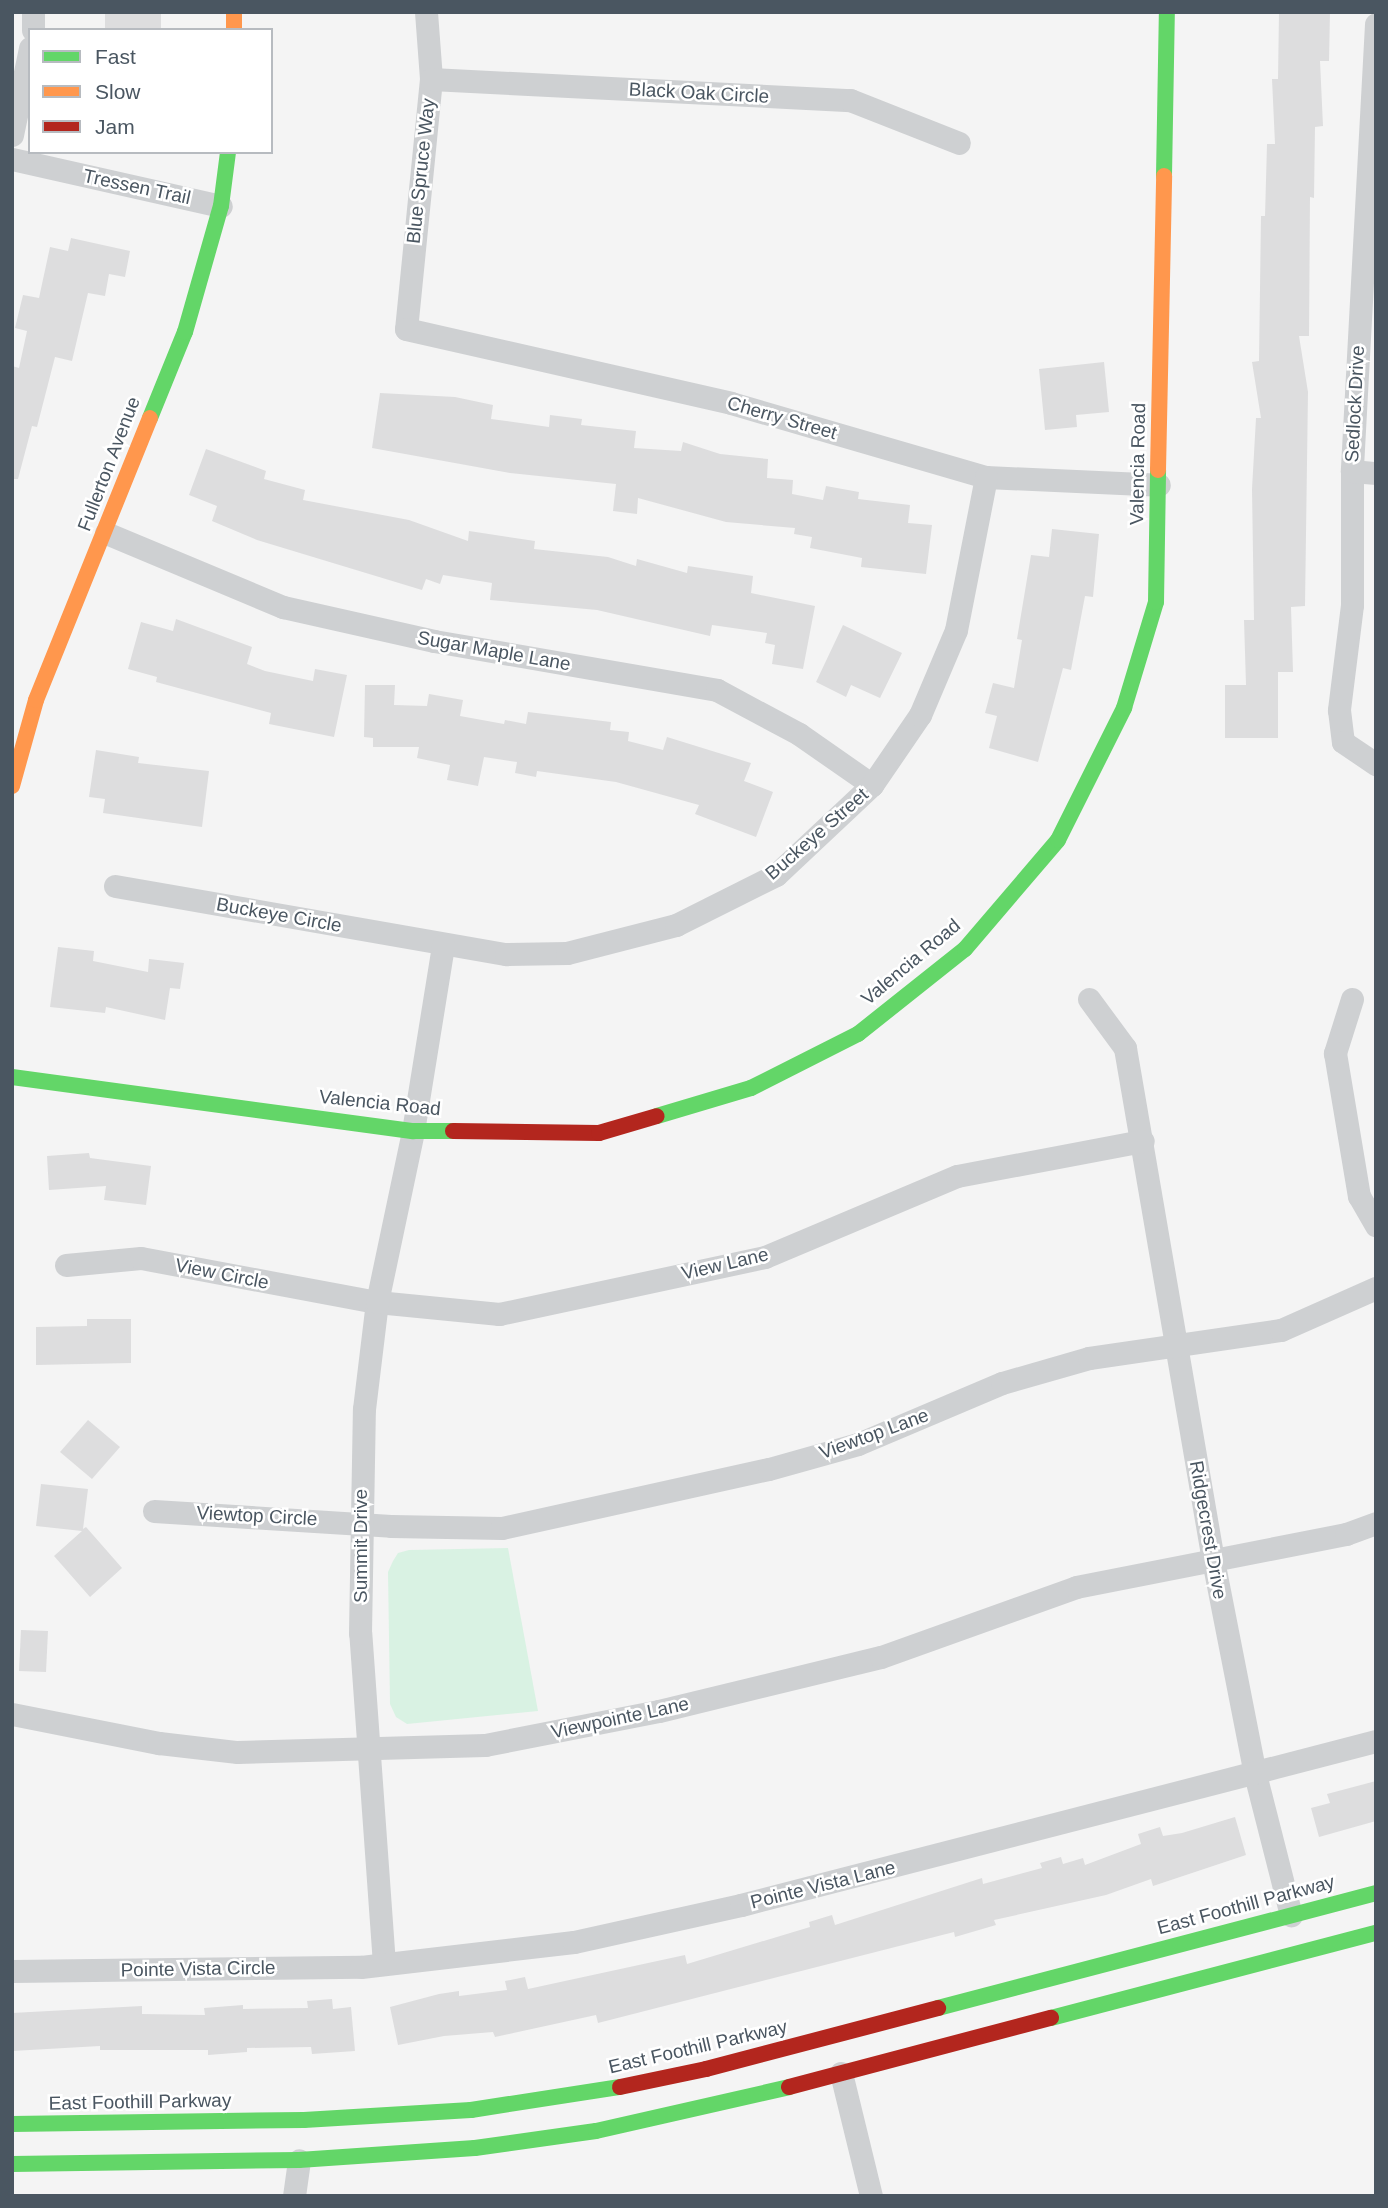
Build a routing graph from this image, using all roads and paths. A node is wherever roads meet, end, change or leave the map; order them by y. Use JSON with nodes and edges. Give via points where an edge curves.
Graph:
{"nodes":[{"id":1,"x":426,"y":12,"type":"edge"},
{"id":2,"x":1167,"y":12,"type":"edge"},
{"id":3,"x":1376,"y":24,"type":"edge"},
{"id":4,"x":28,"y":58,"type":"edge"},
{"id":5,"x":430,"y":79,"type":"junction"},
{"id":6,"x":12,"y":135,"type":"edge"},
{"id":7,"x":959,"y":143,"type":"dead end"},
{"id":8,"x":228,"y":154,"type":"edge"},
{"id":9,"x":12,"y":159,"type":"edge"},
{"id":10,"x":1371,"y":160,"type":"edge"},
{"id":11,"x":221,"y":206,"type":"junction"},
{"id":12,"x":405,"y":329,"type":"joint"},
{"id":13,"x":1352,"y":471,"type":"junction"},
{"id":14,"x":1376,"y":472,"type":"edge"},
{"id":15,"x":986,"y":477,"type":"junction"},
{"id":16,"x":1159,"y":485,"type":"junction"},
{"id":17,"x":106,"y":533,"type":"junction"},
{"id":18,"x":1376,"y":764,"type":"edge"},
{"id":19,"x":872,"y":785,"type":"junction"},
{"id":20,"x":12,"y":786,"type":"edge"},
{"id":21,"x":115,"y":886,"type":"dead end"},
{"id":22,"x":443,"y":945,"type":"junction"},
{"id":23,"x":1089,"y":999,"type":"dead end"},
{"id":24,"x":1352,"y":999,"type":"dead end"},
{"id":25,"x":12,"y":1077,"type":"edge"},
{"id":26,"x":413,"y":1131,"type":"junction"},
{"id":27,"x":1143,"y":1141,"type":"junction"},
{"id":28,"x":1376,"y":1226,"type":"edge"},
{"id":29,"x":66,"y":1265,"type":"dead end"},
{"id":30,"x":1376,"y":1288,"type":"edge"},
{"id":31,"x":377,"y":1303,"type":"junction"},
{"id":32,"x":1176,"y":1347,"type":"junction"},
{"id":33,"x":154,"y":1511,"type":"dead end"},
{"id":34,"x":360,"y":1523,"type":"junction"},
{"id":35,"x":1376,"y":1523,"type":"edge"},
{"id":36,"x":1213,"y":1560,"type":"junction"},
{"id":37,"x":12,"y":1714,"type":"edge"},
{"id":38,"x":1376,"y":1741,"type":"edge"},
{"id":39,"x":366,"y":1750,"type":"junction"},
{"id":40,"x":1255,"y":1773,"type":"junction"},
{"id":41,"x":1376,"y":1893,"type":"edge"},
{"id":42,"x":1292,"y":1915,"type":"junction"},
{"id":43,"x":1376,"y":1933,"type":"edge"},
{"id":44,"x":384,"y":1964,"type":"junction"},
{"id":45,"x":12,"y":1971,"type":"edge"},
{"id":46,"x":841,"y":2073,"type":"junction"},
{"id":47,"x":12,"y":2124,"type":"edge"},
{"id":48,"x":299,"y":2160,"type":"junction"},
{"id":49,"x":12,"y":2164,"type":"edge"},
{"id":50,"x":294,"y":2196,"type":"edge"},
{"id":51,"x":871,"y":2196,"type":"edge"}],
"edges":[{"from":1,"to":5,"type":"street","name":"Blue Spruce Way"},
{"from":2,"to":16,"type":"main road","name":"Valencia Road"},
{"from":3,"to":10,"type":"street","name":"Sedlock Drive"},
{"from":4,"to":6,"type":"street"},
{"from":5,"to":7,"type":"street","name":"Black Oak Circle","via":[[850,100]]},
{"from":5,"to":12,"type":"street","name":"Blue Spruce Way"},
{"from":8,"to":11,"type":"main road","name":"Fullerton Avenue"},
{"from":9,"to":11,"type":"street","name":"Tressen Trail"},
{"from":10,"to":13,"type":"street","name":"Sedlock Drive"},
{"from":11,"to":17,"type":"main road","name":"Fullerton Avenue","via":[[185,332]]},
{"from":12,"to":15,"type":"street","name":"Cherry Street","via":[[732,402]]},
{"from":13,"to":14,"type":"street"},
{"from":13,"to":18,"type":"street","name":"Sedlock Drive","via":[[1352,606],[1339,710],[1343,742]]},
{"from":15,"to":16,"type":"street","name":"Cherry Street"},
{"from":15,"to":19,"type":"street","name":"Buckeye Street","via":[[956,630],[920,715]]},
{"from":16,"to":26,"type":"main road","name":"Valencia Road","via":[[1156,602],[1124,708],[1058,840],[965,949],[858,1034],[751,1088],[599,1133]]},
{"from":17,"to":19,"type":"street","name":"Sugar Maple Lane","via":[[283,607],[434,641],[717,690],[799,734]]},
{"from":17,"to":20,"type":"main road","name":"Fullerton Avenue","via":[[36,700]]},
{"from":19,"to":22,"type":"street","name":"Buckeye Street","via":[[776,875],[676,925],[567,954],[506,954]]},
{"from":21,"to":22,"type":"street","name":"Buckeye Circle"},
{"from":22,"to":26,"type":"street","name":"Summit Drive"},
{"from":23,"to":27,"type":"street","name":"Ridgecrest Drive","via":[[1125,1048]]},
{"from":24,"to":28,"type":"street","via":[[1335,1053],[1359,1196]]},
{"from":25,"to":26,"type":"main road","name":"Valencia Road"},
{"from":26,"to":31,"type":"street","name":"Summit Drive"},
{"from":27,"to":31,"type":"street","name":"View Lane","via":[[957,1176],[765,1257],[499,1314]]},
{"from":27,"to":32,"type":"street","name":"Ridgecrest Drive"},
{"from":29,"to":31,"type":"street","name":"View Circle","via":[[141,1258]]},
{"from":30,"to":32,"type":"street","name":"Viewtop Lane","via":[[1280,1330]]},
{"from":31,"to":34,"type":"street","name":"Summit Drive","via":[[364,1409]]},
{"from":32,"to":34,"type":"street","name":"Viewtop Lane","via":[[1089,1358],[1002,1382],[858,1444],[769,1469],[502,1528]]},
{"from":32,"to":36,"type":"street","name":"Ridgecrest Drive"},
{"from":33,"to":34,"type":"street","name":"Viewtop Circle"},
{"from":34,"to":39,"type":"street","name":"Summit Drive"},
{"from":35,"to":36,"type":"street","name":"Viewpointe Lane","via":[[1346,1534]]},
{"from":36,"to":39,"type":"street","name":"Viewpointe Lane","via":[[1076,1587],[880,1657],[659,1712],[485,1745]]},
{"from":36,"to":40,"type":"street","name":"Ridgecrest Drive"},
{"from":37,"to":39,"type":"street","name":"Viewpointe Lane","via":[[159,1743],[237,1752]]},
{"from":38,"to":40,"type":"street","name":"Pointe Vista Lane"},
{"from":39,"to":44,"type":"street","name":"Summit Drive"},
{"from":40,"to":42,"type":"street","name":"Ridgecrest Drive"},
{"from":40,"to":44,"type":"street","name":"Pointe Vista Lane","via":[[741,1905],[574,1942]]},
{"from":41,"to":42,"type":"main road","name":"East Foothill Parkway"},
{"from":42,"to":47,"type":"main road","name":"East Foothill Parkway","via":[[718,2066],[589,2093],[471,2110],[317,2120]]},
{"from":43,"to":46,"type":"main road"},
{"from":44,"to":45,"type":"street","name":"Pointe Vista Circle"},
{"from":46,"to":48,"type":"main road","via":[[596,2131],[475,2148]]},
{"from":46,"to":51,"type":"street"},
{"from":48,"to":49,"type":"main road"},
{"from":48,"to":50,"type":"street"}]}
